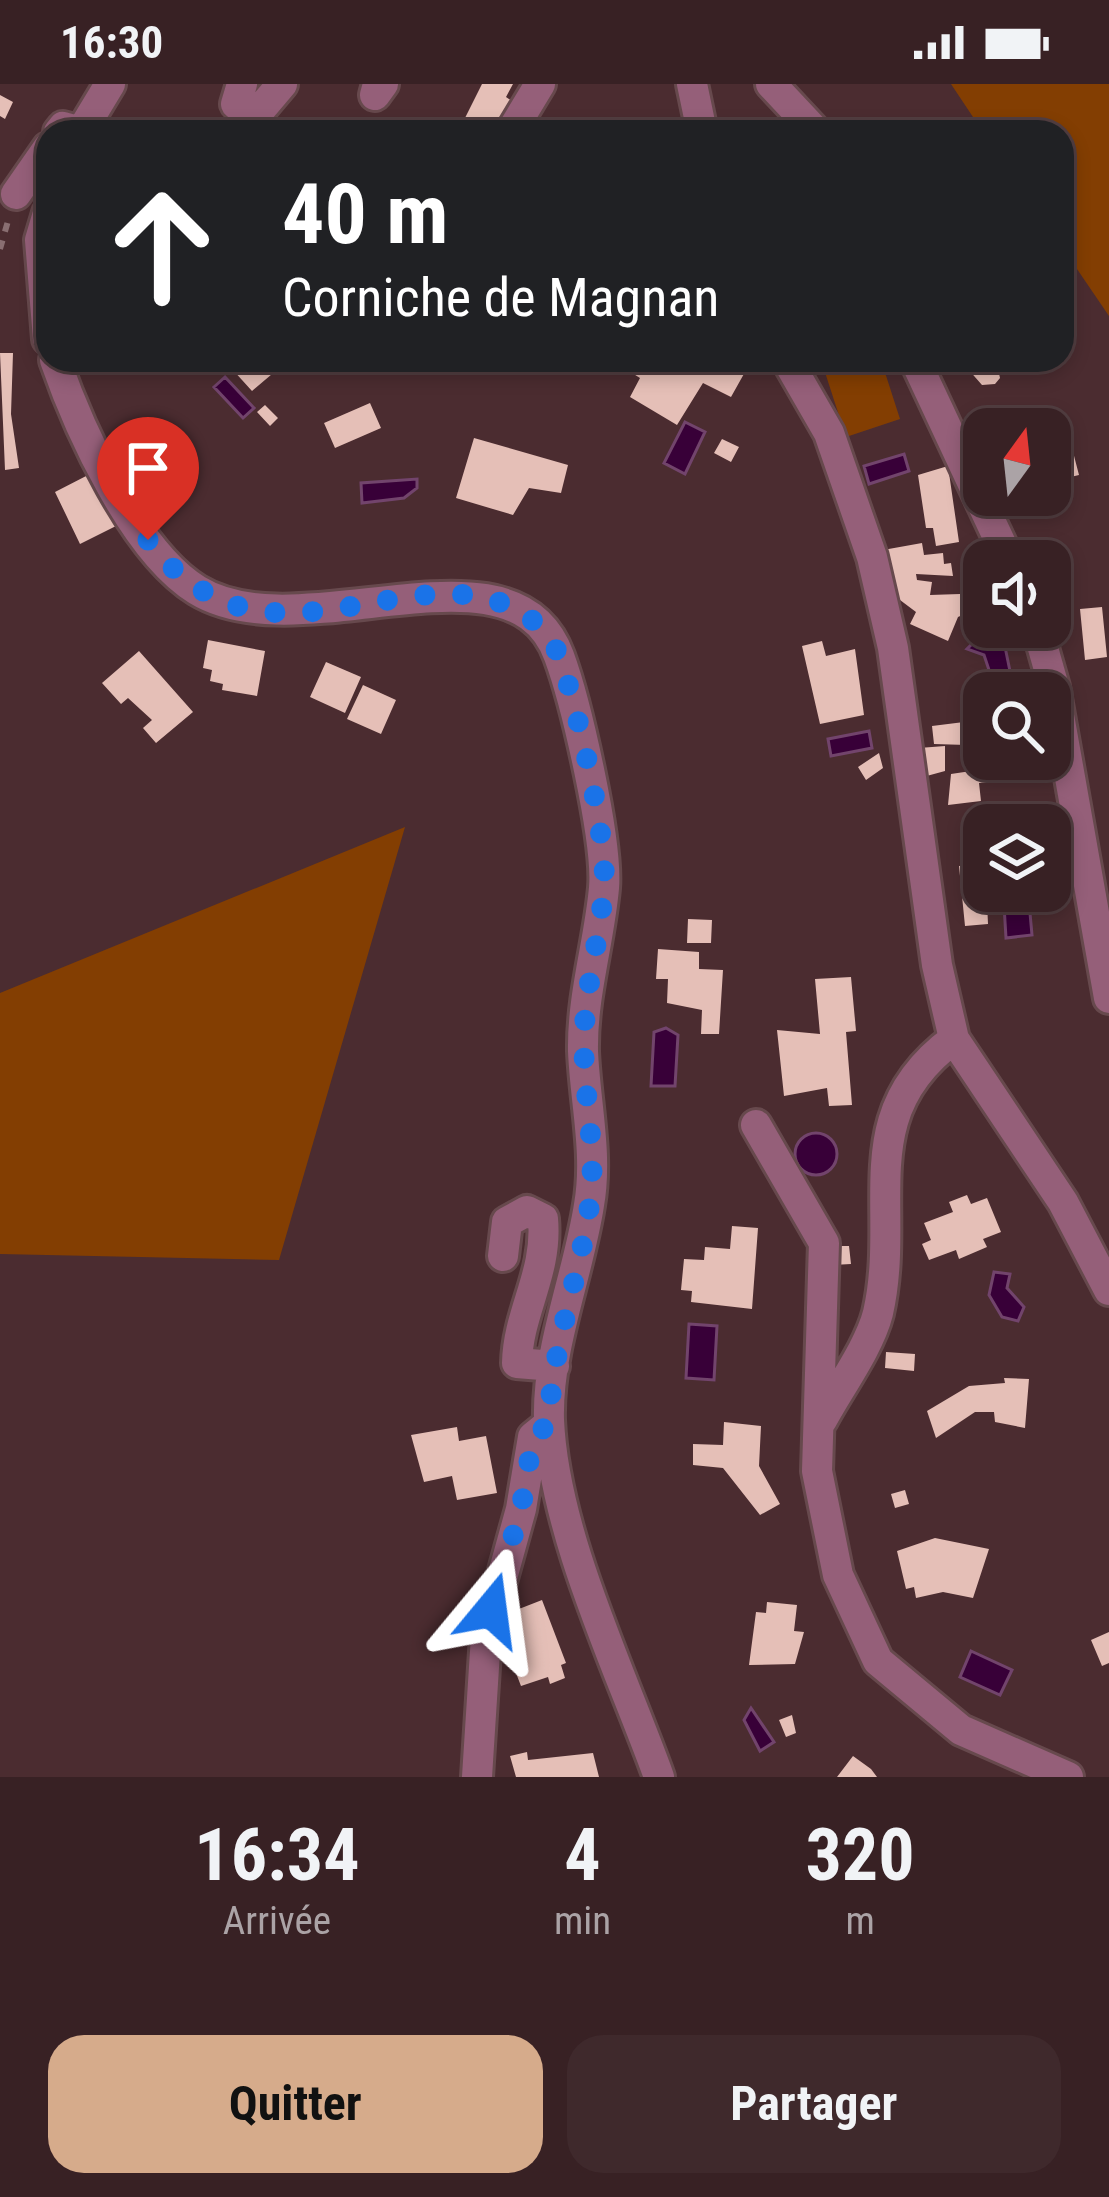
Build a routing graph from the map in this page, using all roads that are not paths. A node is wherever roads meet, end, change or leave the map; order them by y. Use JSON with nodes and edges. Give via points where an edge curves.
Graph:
{"nodes":[{"id":1,"x":110,"y":84,"type":"edge"},
{"id":2,"x":242,"y":84,"type":"edge"},
{"id":3,"x":282,"y":84,"type":"edge"},
{"id":4,"x":540,"y":84,"type":"edge"},
{"id":5,"x":692,"y":84,"type":"edge"},
{"id":6,"x":770,"y":84,"type":"edge"},
{"id":7,"x":88,"y":120,"type":"edge"},
{"id":8,"x":518,"y":120,"type":"edge"},
{"id":9,"x":700,"y":120,"type":"edge"},
{"id":10,"x":804,"y":120,"type":"edge"},
{"id":11,"x":36,"y":165,"type":"edge"},
{"id":12,"x":16,"y":194,"type":"dead end"},
{"id":13,"x":60,"y":372,"type":"edge"},
{"id":14,"x":794,"y":372,"type":"edge"},
{"id":15,"x":921,"y":372,"type":"edge"},
{"id":16,"x":1000,"y":540,"type":"edge"},
{"id":17,"x":1043,"y":648,"type":"edge"},
{"id":18,"x":1109,"y":998,"type":"edge"},
{"id":19,"x":954,"y":1039,"type":"junction"},
{"id":20,"x":756,"y":1125,"type":"dead end"},
{"id":21,"x":502,"y":1256,"type":"dead end"},
{"id":22,"x":1109,"y":1290,"type":"edge"},
{"id":23,"x":554,"y":1366,"type":"junction"},
{"id":24,"x":549,"y":1424,"type":"junction"},
{"id":25,"x":818,"y":1427,"type":"junction"},
{"id":26,"x":477,"y":1777,"type":"edge"},
{"id":27,"x":658,"y":1777,"type":"edge"},
{"id":28,"x":1068,"y":1777,"type":"edge"}],
"edges":[{"from":1,"to":7,"type":"street"},
{"from":2,"to":3,"type":"street","via":[[236,104],[246,112],[260,110]]},
{"from":4,"to":8,"type":"street"},
{"from":5,"to":9,"type":"street"},
{"from":6,"to":10,"type":"street"},
{"from":11,"to":12,"type":"street"},
{"from":13,"to":23,"type":"street","via":[[133,520],[194,589],[278,613],[469,592],[507,602],[558,652],[604,844],[604,886],[586,988],[590,1200]]},
{"from":14,"to":19,"type":"street","via":[[829,434],[872,557]]},
{"from":15,"to":16,"type":"street"},
{"from":17,"to":18,"type":"street"},
{"from":19,"to":22,"type":"street","via":[[1063,1202]]},
{"from":19,"to":25,"type":"street","via":[[926,1060],[891,1115],[878,1315]]},
{"from":20,"to":25,"type":"street","via":[[824,1243]]},
{"from":21,"to":23,"type":"street","via":[[507,1222],[526,1211],[543,1219],[545,1248],[536,1293],[518,1326],[517,1364]]},
{"from":23,"to":24,"type":"street"},
{"from":24,"to":26,"type":"street","via":[[533,1437],[491,1610]]},
{"from":24,"to":27,"type":"street","via":[[577,1548]]},
{"from":25,"to":28,"type":"street","via":[[817,1471],[838,1575],[878,1661],[961,1730]]}]}
